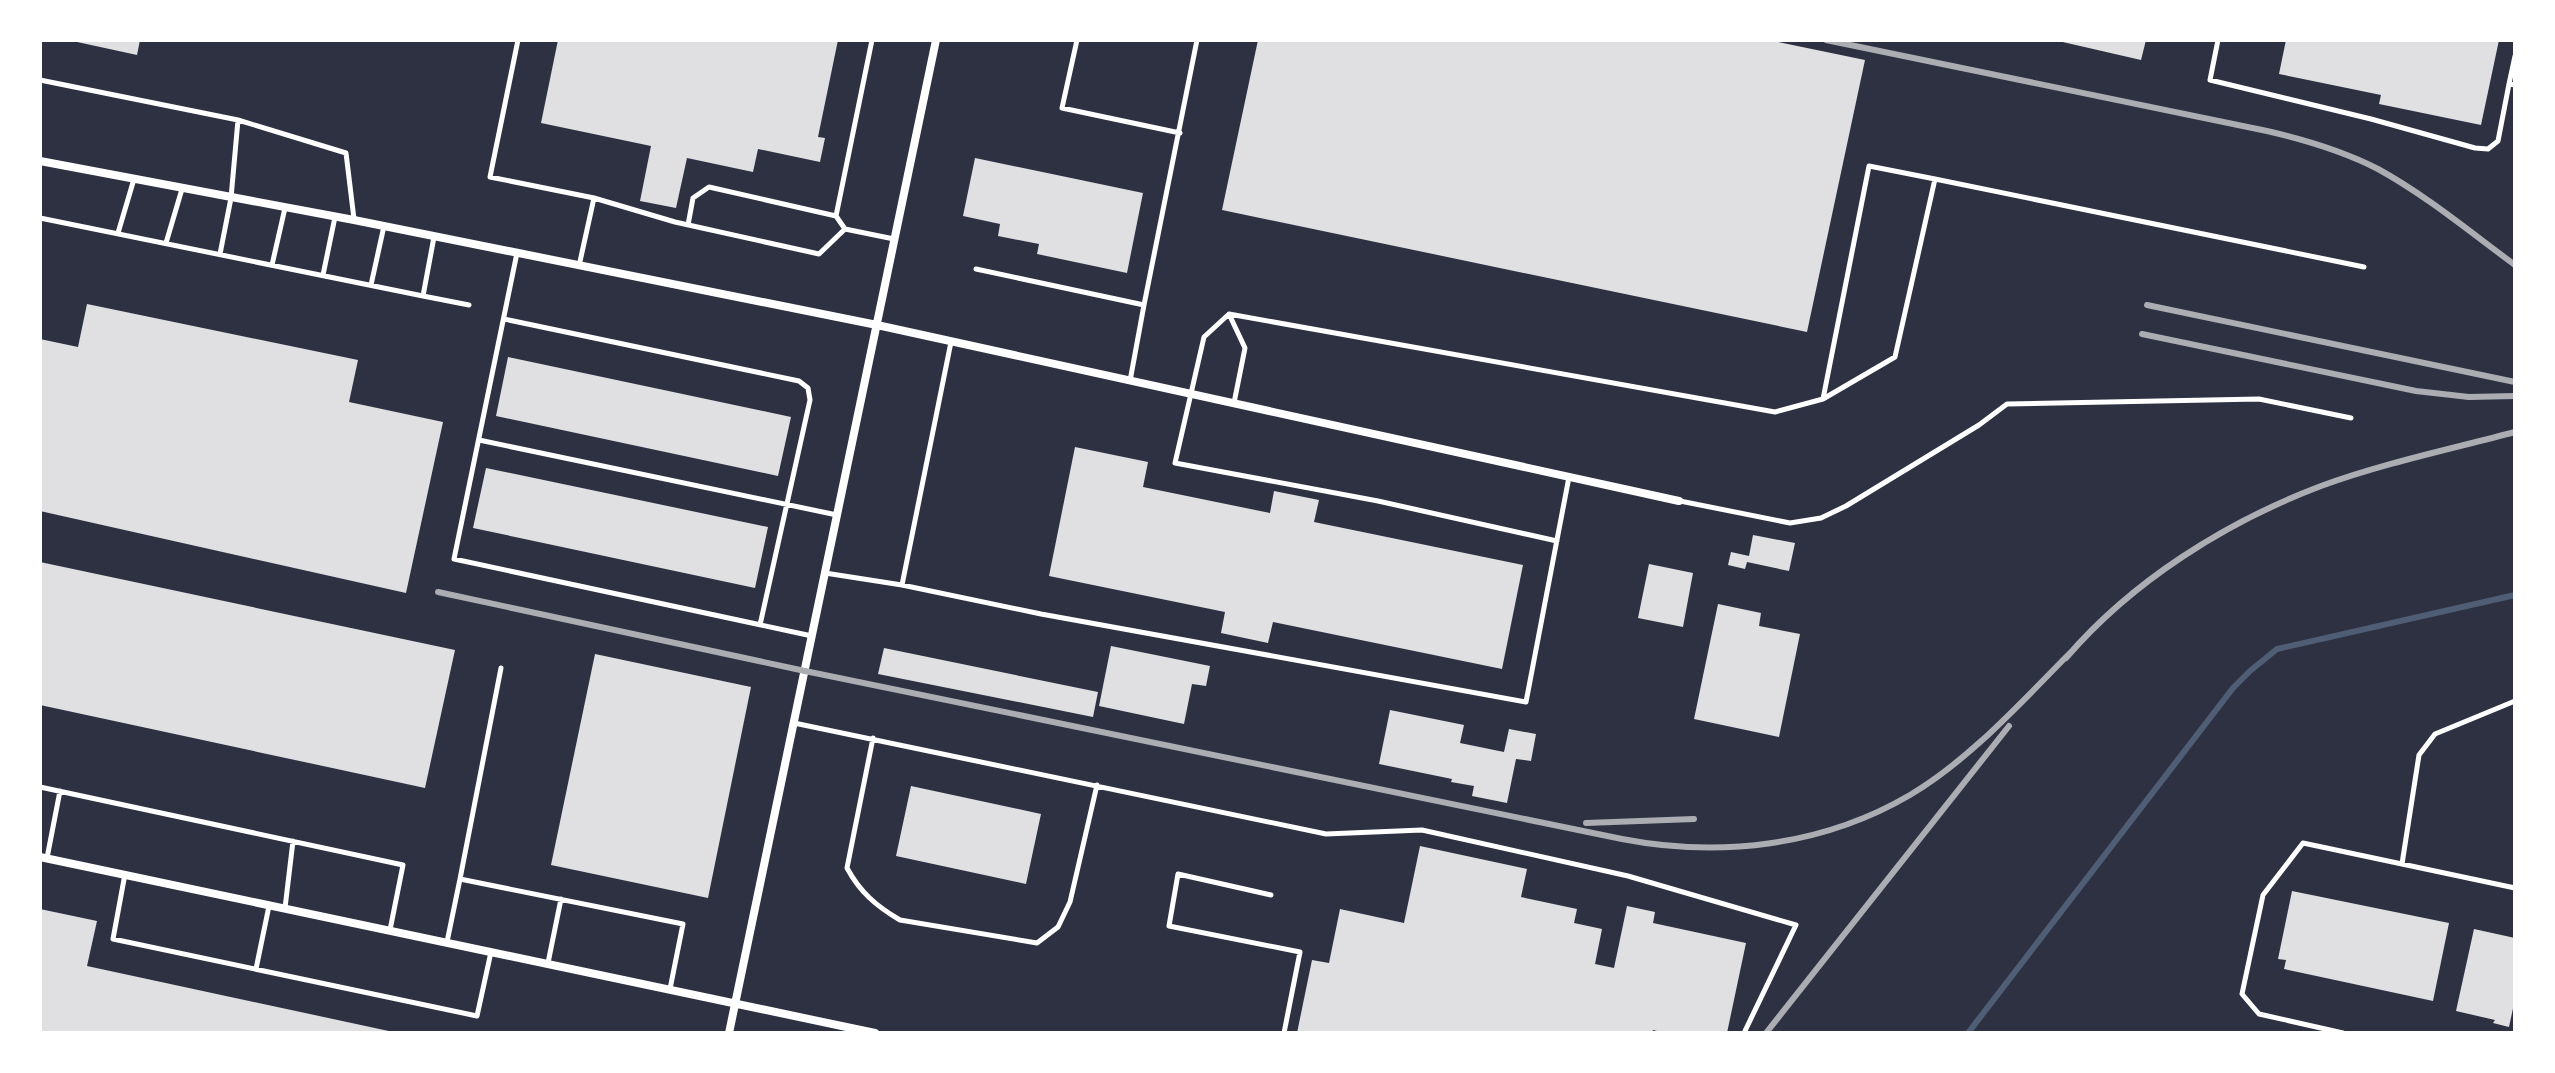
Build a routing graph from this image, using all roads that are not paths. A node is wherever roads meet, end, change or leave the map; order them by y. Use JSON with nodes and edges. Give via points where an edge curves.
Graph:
{"nodes":[{"id":1,"x":518,"y":40,"type":"edge"},
{"id":2,"x":872,"y":40,"type":"edge"},
{"id":3,"x":936,"y":40,"type":"edge"},
{"id":4,"x":1077,"y":40,"type":"edge"},
{"id":5,"x":1197,"y":40,"type":"edge"},
{"id":6,"x":2218,"y":40,"type":"edge"},
{"id":7,"x":2515,"y":56,"type":"edge"},
{"id":8,"x":40,"y":80,"type":"edge"},
{"id":9,"x":2512,"y":84,"type":"edge"},
{"id":10,"x":238,"y":120,"type":"junction"},
{"id":11,"x":1180,"y":133,"type":"junction"},
{"id":12,"x":40,"y":161,"type":"edge"},
{"id":13,"x":134,"y":179,"type":"junction"},
{"id":14,"x":1935,"y":179,"type":"junction"},
{"id":15,"x":182,"y":189,"type":"junction"},
{"id":16,"x":231,"y":198,"type":"junction"},
{"id":17,"x":594,"y":198,"type":"junction"},
{"id":18,"x":285,"y":208,"type":"junction"},
{"id":19,"x":836,"y":216,"type":"junction"},
{"id":20,"x":335,"y":217,"type":"junction"},
{"id":21,"x":40,"y":218,"type":"edge"},
{"id":22,"x":354,"y":220,"type":"junction"},
{"id":23,"x":688,"y":225,"type":"junction"},
{"id":24,"x":384,"y":226,"type":"junction"},
{"id":25,"x":845,"y":229,"type":"junction"},
{"id":26,"x":118,"y":233,"type":"junction"},
{"id":27,"x":434,"y":237,"type":"junction"},
{"id":28,"x":894,"y":239,"type":"junction"},
{"id":29,"x":166,"y":243,"type":"junction"},
{"id":30,"x":517,"y":253,"type":"junction"},
{"id":31,"x":220,"y":254,"type":"junction"},
{"id":32,"x":272,"y":265,"type":"junction"},
{"id":33,"x":579,"y":266,"type":"junction"},
{"id":34,"x":2364,"y":267,"type":"dead end"},
{"id":35,"x":976,"y":269,"type":"dead end"},
{"id":36,"x":323,"y":275,"type":"junction"},
{"id":37,"x":371,"y":285,"type":"junction"},
{"id":38,"x":423,"y":296,"type":"junction"},
{"id":39,"x":469,"y":305,"type":"dead end"},
{"id":40,"x":1144,"y":305,"type":"junction"},
{"id":41,"x":1229,"y":314,"type":"junction"},
{"id":42,"x":504,"y":319,"type":"junction"},
{"id":43,"x":877,"y":325,"type":"junction"},
{"id":44,"x":951,"y":341,"type":"junction"},
{"id":45,"x":1130,"y":381,"type":"junction"},
{"id":46,"x":1192,"y":394,"type":"junction"},
{"id":47,"x":1823,"y":399,"type":"junction"},
{"id":48,"x":1234,"y":403,"type":"junction"},
{"id":49,"x":2351,"y":418,"type":"dead end"},
{"id":50,"x":479,"y":440,"type":"junction"},
{"id":51,"x":1569,"y":477,"type":"junction"},
{"id":52,"x":1679,"y":501,"type":"joint"},
{"id":53,"x":785,"y":505,"type":"junction"},
{"id":54,"x":837,"y":515,"type":"junction"},
{"id":55,"x":1557,"y":541,"type":"junction"},
{"id":56,"x":825,"y":573,"type":"junction"},
{"id":57,"x":902,"y":585,"type":"junction"},
{"id":58,"x":760,"y":625,"type":"junction"},
{"id":59,"x":812,"y":636,"type":"junction"},
{"id":60,"x":501,"y":668,"type":"dead end"},
{"id":61,"x":2515,"y":701,"type":"edge"},
{"id":62,"x":794,"y":723,"type":"junction"},
{"id":63,"x":873,"y":738,"type":"junction"},
{"id":64,"x":1097,"y":785,"type":"junction"},
{"id":65,"x":40,"y":787,"type":"edge"},
{"id":66,"x":60,"y":791,"type":"junction"},
{"id":67,"x":293,"y":841,"type":"junction"},
{"id":68,"x":44,"y":857,"type":"edge"},
{"id":69,"x":2402,"y":864,"type":"junction"},
{"id":70,"x":125,"y":874,"type":"junction"},
{"id":71,"x":460,"y":879,"type":"junction"},
{"id":72,"x":2515,"y":888,"type":"edge"},
{"id":73,"x":1271,"y":895,"type":"dead end"},
{"id":74,"x":561,"y":899,"type":"junction"},
{"id":75,"x":270,"y":905,"type":"junction"},
{"id":76,"x":284,"y":908,"type":"junction"},
{"id":77,"x":390,"y":930,"type":"junction"},
{"id":78,"x":447,"y":942,"type":"junction"},
{"id":79,"x":491,"y":951,"type":"junction"},
{"id":80,"x":548,"y":963,"type":"junction"},
{"id":81,"x":256,"y":969,"type":"junction"},
{"id":82,"x":670,"y":989,"type":"junction"},
{"id":83,"x":736,"y":1003,"type":"junction"},
{"id":84,"x":729,"y":1033,"type":"edge"},
{"id":85,"x":875,"y":1033,"type":"edge"},
{"id":86,"x":1284,"y":1033,"type":"edge"},
{"id":87,"x":1744,"y":1033,"type":"edge"},
{"id":88,"x":2343,"y":1033,"type":"edge"}],
"edges":[{"from":1,"to":17,"type":"lane","via":[[490,177]]},
{"from":2,"to":19,"type":"lane"},
{"from":3,"to":28,"type":"street"},
{"from":4,"to":11,"type":"lane","via":[[1062,108]]},
{"from":5,"to":11,"type":"lane"},
{"from":6,"to":9,"type":"lane","via":[[2210,80],[2475,148],[2488,149],[2498,141]]},
{"from":7,"to":9,"type":"lane"},
{"from":8,"to":10,"type":"lane"},
{"from":10,"to":16,"type":"lane"},
{"from":10,"to":22,"type":"lane","via":[[346,153]]},
{"from":11,"to":40,"type":"lane"},
{"from":12,"to":13,"type":"street"},
{"from":13,"to":15,"type":"street"},
{"from":13,"to":26,"type":"lane"},
{"from":14,"to":34,"type":"lane"},
{"from":14,"to":47,"type":"lane","via":[[1895,357]]},
{"from":14,"to":47,"type":"lane","via":[[1869,166]]},
{"from":15,"to":16,"type":"street"},
{"from":15,"to":29,"type":"lane"},
{"from":16,"to":18,"type":"street"},
{"from":16,"to":31,"type":"lane"},
{"from":17,"to":23,"type":"lane"},
{"from":17,"to":33,"type":"lane"},
{"from":18,"to":20,"type":"street"},
{"from":18,"to":32,"type":"lane"},
{"from":19,"to":23,"type":"lane","via":[[709,187],[693,198]]},
{"from":19,"to":25,"type":"lane"},
{"from":20,"to":22,"type":"street"},
{"from":20,"to":36,"type":"lane"},
{"from":21,"to":26,"type":"lane"},
{"from":22,"to":24,"type":"street"},
{"from":23,"to":25,"type":"lane","via":[[819,254]]},
{"from":24,"to":27,"type":"street"},
{"from":24,"to":37,"type":"lane"},
{"from":25,"to":28,"type":"lane"},
{"from":26,"to":29,"type":"lane"},
{"from":27,"to":30,"type":"street"},
{"from":27,"to":38,"type":"lane"},
{"from":28,"to":43,"type":"street"},
{"from":29,"to":31,"type":"lane"},
{"from":30,"to":33,"type":"street"},
{"from":30,"to":42,"type":"lane"},
{"from":31,"to":32,"type":"lane"},
{"from":32,"to":36,"type":"lane"},
{"from":33,"to":43,"type":"street"},
{"from":35,"to":40,"type":"lane"},
{"from":36,"to":37,"type":"lane"},
{"from":37,"to":38,"type":"lane"},
{"from":38,"to":39,"type":"lane"},
{"from":40,"to":45,"type":"lane"},
{"from":41,"to":46,"type":"lane","via":[[1204,337]]},
{"from":41,"to":47,"type":"lane","via":[[1775,412]]},
{"from":41,"to":48,"type":"lane","via":[[1245,348]]},
{"from":42,"to":50,"type":"lane"},
{"from":42,"to":53,"type":"lane","via":[[805,384],[810,400]]},
{"from":43,"to":44,"type":"street"},
{"from":43,"to":54,"type":"street"},
{"from":44,"to":45,"type":"street"},
{"from":44,"to":57,"type":"lane"},
{"from":45,"to":46,"type":"street"},
{"from":46,"to":48,"type":"street"},
{"from":46,"to":55,"type":"lane","via":[[1175,463]]},
{"from":48,"to":51,"type":"street"},
{"from":49,"to":52,"type":"lane","via":[[2259,399],[2007,404],[1821,518],[1790,523]]},
{"from":50,"to":53,"type":"lane"},
{"from":50,"to":58,"type":"lane","via":[[454,559]]},
{"from":51,"to":52,"type":"street"},
{"from":51,"to":55,"type":"lane"},
{"from":53,"to":54,"type":"lane"},
{"from":53,"to":58,"type":"lane"},
{"from":54,"to":56,"type":"street"},
{"from":55,"to":57,"type":"lane","via":[[1526,702]]},
{"from":56,"to":57,"type":"lane"},
{"from":56,"to":59,"type":"street"},
{"from":58,"to":59,"type":"lane"},
{"from":59,"to":62,"type":"street"},
{"from":60,"to":71,"type":"lane"},
{"from":61,"to":69,"type":"lane","via":[[2435,734],[2419,755]]},
{"from":62,"to":63,"type":"lane"},
{"from":62,"to":83,"type":"street"},
{"from":63,"to":64,"type":"lane"},
{"from":63,"to":64,"type":"lane","via":[[847,868],[858,888],[900,920],[1037,943],[1058,927],[1070,902]]},
{"from":64,"to":87,"type":"lane","via":[[1326,834],[1422,830],[1628,876],[1796,925]]},
{"from":65,"to":66,"type":"lane"},
{"from":66,"to":67,"type":"lane"},
{"from":66,"to":68,"type":"lane"},
{"from":67,"to":76,"type":"lane"},
{"from":67,"to":77,"type":"lane","via":[[403,865]]},
{"from":68,"to":70,"type":"street"},
{"from":69,"to":72,"type":"lane"},
{"from":69,"to":88,"type":"lane","via":[[2303,843],[2263,895],[2242,994],[2259,1014]]},
{"from":70,"to":75,"type":"street"},
{"from":70,"to":81,"type":"lane","via":[[113,939]]},
{"from":71,"to":74,"type":"lane"},
{"from":71,"to":78,"type":"lane"},
{"from":73,"to":86,"type":"lane","via":[[1178,874],[1169,926],[1300,952]]},
{"from":74,"to":80,"type":"lane"},
{"from":74,"to":82,"type":"lane","via":[[683,924]]},
{"from":75,"to":76,"type":"street"},
{"from":75,"to":81,"type":"lane"},
{"from":76,"to":77,"type":"street"},
{"from":77,"to":78,"type":"street"},
{"from":78,"to":79,"type":"street"},
{"from":79,"to":80,"type":"street"},
{"from":79,"to":81,"type":"lane","via":[[477,1016]]},
{"from":80,"to":82,"type":"street"},
{"from":82,"to":83,"type":"street"},
{"from":83,"to":84,"type":"street"},
{"from":83,"to":85,"type":"street"}]}
